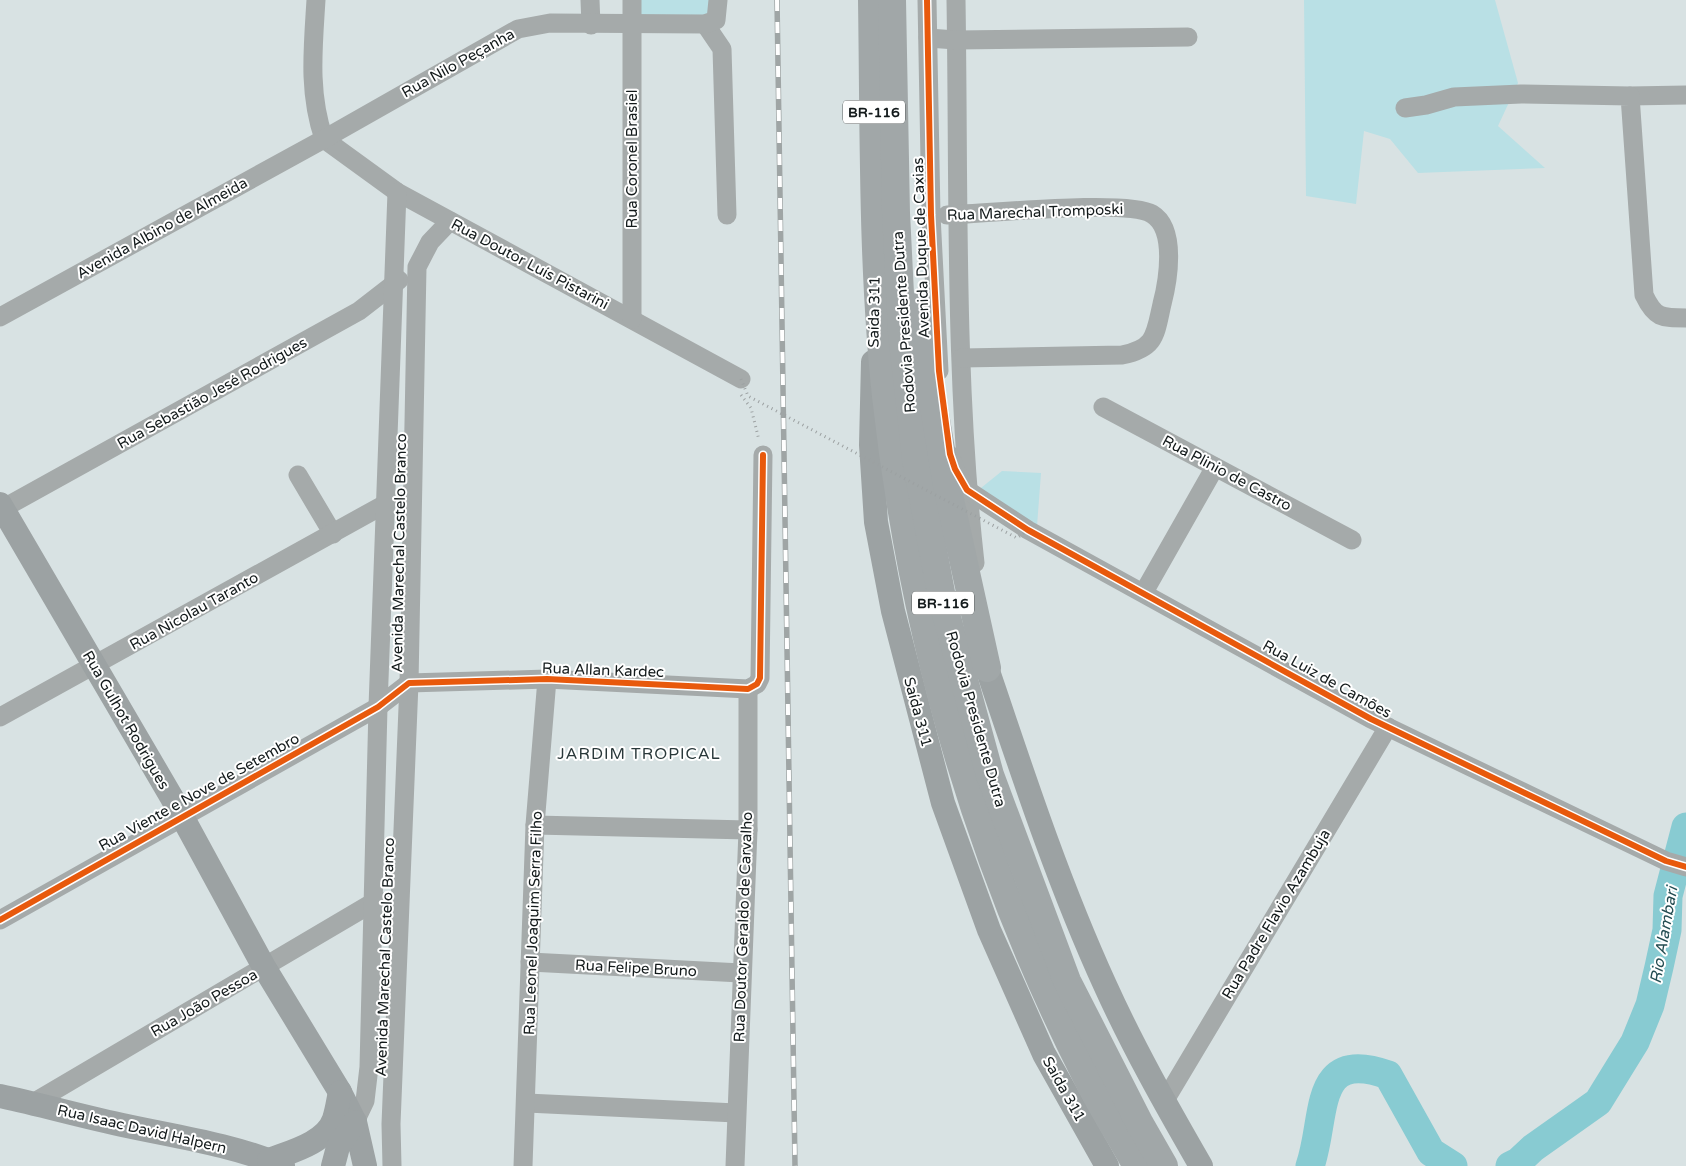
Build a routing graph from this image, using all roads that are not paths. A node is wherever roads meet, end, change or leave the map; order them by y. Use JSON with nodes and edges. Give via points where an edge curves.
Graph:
{"nodes":[{"id":1,"x":316,"y":0,"type":"edge"},
{"id":2,"x":590,"y":0,"type":"edge"},
{"id":3,"x":632,"y":0,"type":"edge"},
{"id":4,"x":718,"y":0,"type":"edge"},
{"id":5,"x":872,"y":0,"type":"edge"},
{"id":6,"x":892,"y":0,"type":"edge"},
{"id":7,"x":927,"y":0,"type":"edge"},
{"id":8,"x":956,"y":0,"type":"edge"},
{"id":9,"x":706,"y":24,"type":"junction"},
{"id":10,"x":591,"y":25,"type":"junction"},
{"id":11,"x":632,"y":25,"type":"junction"},
{"id":12,"x":1188,"y":37,"type":"dead end"},
{"id":13,"x":928,"y":38,"type":"junction"},
{"id":14,"x":956,"y":40,"type":"junction"},
{"id":15,"x":1686,"y":95,"type":"edge"},
{"id":16,"x":1630,"y":96,"type":"junction"},
{"id":17,"x":1405,"y":108,"type":"dead end"},
{"id":18,"x":324,"y":139,"type":"junction"},
{"id":19,"x":397,"y":192,"type":"junction"},
{"id":20,"x":727,"y":214,"type":"dead end"},
{"id":21,"x":958,"y":215,"type":"junction"},
{"id":22,"x":930,"y":216,"type":"junction"},
{"id":23,"x":886,"y":218,"type":"junction"},
{"id":24,"x":450,"y":221,"type":"junction"},
{"id":25,"x":417,"y":267,"type":"junction"},
{"id":26,"x":394,"y":284,"type":"junction"},
{"id":27,"x":0,"y":317,"type":"edge"},
{"id":28,"x":1686,"y":318,"type":"edge"},
{"id":29,"x":632,"y":319,"type":"junction"},
{"id":30,"x":962,"y":358,"type":"junction"},
{"id":31,"x":741,"y":379,"type":"road end"},
{"id":32,"x":1103,"y":407,"type":"dead end"},
{"id":33,"x":763,"y":455,"type":"road end"},
{"id":34,"x":1215,"y":467,"type":"junction"},
{"id":35,"x":298,"y":475,"type":"dead end"},
{"id":36,"x":967,"y":490,"type":"junction"},
{"id":37,"x":387,"y":503,"type":"junction"},
{"id":38,"x":1,"y":507,"type":"edge"},
{"id":39,"x":333,"y":534,"type":"junction"},
{"id":40,"x":1352,"y":540,"type":"dead end"},
{"id":41,"x":1144,"y":592,"type":"junction"},
{"id":42,"x":94,"y":666,"type":"junction"},
{"id":43,"x":987,"y":668,"type":"junction"},
{"id":44,"x":547,"y":680,"type":"junction"},
{"id":45,"x":409,"y":683,"type":"junction"},
{"id":46,"x":754,"y":684,"type":"junction"},
{"id":47,"x":378,"y":707,"type":"junction"},
{"id":48,"x":0,"y":717,"type":"edge"},
{"id":49,"x":1388,"y":727,"type":"junction"},
{"id":50,"x":182,"y":817,"type":"junction"},
{"id":51,"x":535,"y":825,"type":"junction"},
{"id":52,"x":748,"y":830,"type":"junction"},
{"id":53,"x":1686,"y":867,"type":"edge"},
{"id":54,"x":374,"y":902,"type":"junction"},
{"id":55,"x":400,"y":902,"type":"junction"},
{"id":56,"x":0,"y":920,"type":"edge"},
{"id":57,"x":530,"y":962,"type":"junction"},
{"id":58,"x":264,"y":967,"type":"junction"},
{"id":59,"x":741,"y":973,"type":"junction"},
{"id":60,"x":340,"y":1092,"type":"junction"},
{"id":61,"x":0,"y":1096,"type":"edge"},
{"id":62,"x":1164,"y":1102,"type":"junction"},
{"id":63,"x":33,"y":1103,"type":"junction"},
{"id":64,"x":527,"y":1103,"type":"junction"},
{"id":65,"x":736,"y":1112,"type":"junction"},
{"id":66,"x":355,"y":1122,"type":"junction"},
{"id":67,"x":261,"y":1161,"type":"edge"},
{"id":68,"x":333,"y":1166,"type":"edge"},
{"id":69,"x":365,"y":1166,"type":"edge"},
{"id":70,"x":392,"y":1166,"type":"edge"},
{"id":71,"x":523,"y":1166,"type":"edge"},
{"id":72,"x":735,"y":1166,"type":"edge"},
{"id":73,"x":1107,"y":1166,"type":"edge"},
{"id":74,"x":1137,"y":1166,"type":"edge"},
{"id":75,"x":1164,"y":1166,"type":"edge"},
{"id":76,"x":1201,"y":1166,"type":"edge"}],
"edges":[{"from":1,"to":18,"type":"street","via":[[311,73],[316,118]]},
{"from":2,"to":10,"type":"street"},
{"from":3,"to":11,"type":"street","name":"Rua Coronel Brasiel"},
{"from":4,"to":9,"type":"street","via":[[716,20]]},
{"from":5,"to":23,"type":"highway","name":"Rodovia Presidente Dutra","number":"BR-116"},
{"from":6,"to":23,"type":"highway","name":"Rodovia Presidente Dutra","number":"BR-116"},
{"from":7,"to":13,"type":"street","name":"Avenida Duque de Caxias"},
{"from":8,"to":14,"type":"street","name":"Avenida Duque de Caxias"},
{"from":9,"to":11,"type":"street","name":"Rua Nilo Peçanha"},
{"from":9,"to":20,"type":"street","via":[[722,49]]},
{"from":10,"to":11,"type":"street","name":"Rua Nilo Peçanha"},
{"from":10,"to":18,"type":"street","name":"Rua Nilo Peçanha","via":[[550,23],[518,29]]},
{"from":11,"to":29,"type":"street","name":"Rua Coronel Brasiel"},
{"from":12,"to":14,"type":"street"},
{"from":13,"to":14,"type":"street"},
{"from":13,"to":22,"type":"street","name":"Avenida Duque de Caxias"},
{"from":14,"to":21,"type":"street","name":"Avenida Duque de Caxias"},
{"from":15,"to":16,"type":"street"},
{"from":16,"to":17,"type":"street","via":[[1521,94],[1454,97]]},
{"from":16,"to":28,"type":"street","via":[[1644,294],[1656,314],[1666,318]]},
{"from":18,"to":19,"type":"street","name":"Rua Doutor Luís Pistarini"},
{"from":18,"to":27,"type":"street","name":"Avenida Albino de Almeida"},
{"from":19,"to":24,"type":"street","name":"Rua Doutor Luís Pistarini"},
{"from":19,"to":26,"type":"street","name":"Avenida Marechal Castelo Branco"},
{"from":21,"to":22,"type":"street","name":"Rua Marechal Tromposki"},
{"from":21,"to":30,"type":"street","name":"Avenida Duque de Caxias"},
{"from":21,"to":30,"type":"street","name":"Rua Marechal Tromposki","via":[[1098,208],[1134,210],[1152,214],[1163,226],[1168,250],[1168,279],[1154,338],[1139,351],[1122,355]]},
{"from":22,"to":36,"type":"street","name":"Avenida Duque de Caxias","via":[[945,428],[955,470]]},
{"from":23,"to":43,"type":"highway","via":[[913,285],[948,492]]},
{"from":23,"to":73,"type":"main road","name":"Saída 311","via":[[871,445],[876,522],[893,611],[943,803],[990,930],[1044,1054]]},
{"from":23,"to":74,"type":"highway","name":"Rodovia Presidente Dutra","number":"BR-116","via":[[884,366],[894,455],[918,602],[939,691],[995,867],[1028,952],[1086,1077]]},
{"from":23,"to":75,"type":"highway","name":"Rodovia Presidente Dutra","number":"BR-116","via":[[916,460],[943,603],[990,775],[1067,981]]},
{"from":24,"to":25,"type":"street","name":"Avenida Marechal Castelo Branco","via":[[430,242]]},
{"from":24,"to":29,"type":"street","name":"Rua Doutor Luís Pistarini"},
{"from":25,"to":26,"type":"street","name":"Rua Sebastião Jesé Rodrigues"},
{"from":25,"to":45,"type":"street","name":"Avenida Marechal Castelo Branco"},
{"from":26,"to":37,"type":"street","name":"Avenida Marechal Castelo Branco"},
{"from":26,"to":38,"type":"street","name":"Rua Sebastião Jesé Rodrigues","via":[[359,311]]},
{"from":29,"to":31,"type":"street","name":"Rua Doutor Luís Pistarini"},
{"from":30,"to":36,"type":"street","name":"Avenida Duque de Caxias"},
{"from":32,"to":34,"type":"street","name":"Rua Plinio de Castro"},
{"from":33,"to":46,"type":"street","name":"Rua Doutor Geraldo de Carvalho"},
{"from":34,"to":40,"type":"street","name":"Rua Plinio de Castro"},
{"from":34,"to":41,"type":"street"},
{"from":35,"to":39,"type":"street"},
{"from":36,"to":41,"type":"street","name":"Rua Luiz de Camões","via":[[1028,530]]},
{"from":36,"to":43,"type":"street","name":"Avenida Duque de Caxias"},
{"from":37,"to":39,"type":"street","name":"Rua Nicolau Taranto"},
{"from":37,"to":47,"type":"street","name":"Avenida Marechal Castelo Branco"},
{"from":38,"to":42,"type":"main road","name":"Rua Gulhot Rodrigues"},
{"from":39,"to":42,"type":"street","name":"Rua Nicolau Taranto"},
{"from":41,"to":49,"type":"street","name":"Rua Luiz de Camões"},
{"from":42,"to":48,"type":"street","name":"Rua Nicolau Taranto"},
{"from":42,"to":50,"type":"main road","name":"Rua Gulhot Rodrigues"},
{"from":43,"to":62,"type":"main road","via":[[1065,892],[1105,986]]},
{"from":44,"to":45,"type":"street","name":"Rua Allan Kardec"},
{"from":44,"to":46,"type":"street","name":"Rua Allan Kardec"},
{"from":44,"to":51,"type":"street","name":"Rua Leonel Joaquim Serra Filho"},
{"from":45,"to":47,"type":"street","name":"Rua Viente e Nove de Setembro"},
{"from":45,"to":55,"type":"street","name":"Avenida Marechal Castelo Branco"},
{"from":46,"to":52,"type":"street","name":"Rua Doutor Geraldo de Carvalho"},
{"from":47,"to":50,"type":"street","name":"Rua Viente e Nove de Setembro"},
{"from":47,"to":54,"type":"street","name":"Avenida Marechal Castelo Branco"},
{"from":49,"to":53,"type":"street","name":"Rua Luiz de Camões","via":[[1666,861]]},
{"from":49,"to":62,"type":"street","name":"Rua Padre Flavio Azambuja"},
{"from":50,"to":56,"type":"street","name":"Rua Viente e Nove de Setembro"},
{"from":50,"to":58,"type":"main road","name":"Rua Gulhot Rodrigues"},
{"from":51,"to":52,"type":"street"},
{"from":51,"to":57,"type":"street","name":"Rua Leonel Joaquim Serra Filho"},
{"from":52,"to":59,"type":"street","name":"Rua Doutor Geraldo de Carvalho"},
{"from":54,"to":55,"type":"street"},
{"from":54,"to":58,"type":"street","name":"Rua João Pessoa"},
{"from":54,"to":66,"type":"street","name":"Avenida Marechal Castelo Branco","via":[[368,1081],[365,1101]]},
{"from":55,"to":70,"type":"street","name":"Avenida Marechal Castelo Branco"},
{"from":57,"to":59,"type":"street","name":"Rua Felipe Bruno"},
{"from":57,"to":64,"type":"street","name":"Rua Leonel Joaquim Serra Filho"},
{"from":58,"to":60,"type":"main road","name":"Rua Gulhot Rodrigues"},
{"from":58,"to":63,"type":"street","name":"Rua João Pessoa"},
{"from":59,"to":65,"type":"street","name":"Rua Doutor Geraldo de Carvalho"},
{"from":60,"to":66,"type":"main road","name":"Rua Gulhot Rodrigues"},
{"from":60,"to":67,"type":"main road","via":[[334,1120],[326,1131],[298,1149]]},
{"from":61,"to":63,"type":"main road","name":"Rua Isaac David Halpern"},
{"from":62,"to":76,"type":"main road"},
{"from":63,"to":67,"type":"main road","name":"Rua Isaac David Halpern"},
{"from":64,"to":65,"type":"street"},
{"from":64,"to":71,"type":"street","name":"Rua Leonel Joaquim Serra Filho"},
{"from":65,"to":72,"type":"street","name":"Rua Doutor Geraldo de Carvalho"},
{"from":66,"to":68,"type":"main road","via":[[338,1146]]},
{"from":66,"to":69,"type":"main road","name":"Rua Gulhot Rodrigues"}]}
